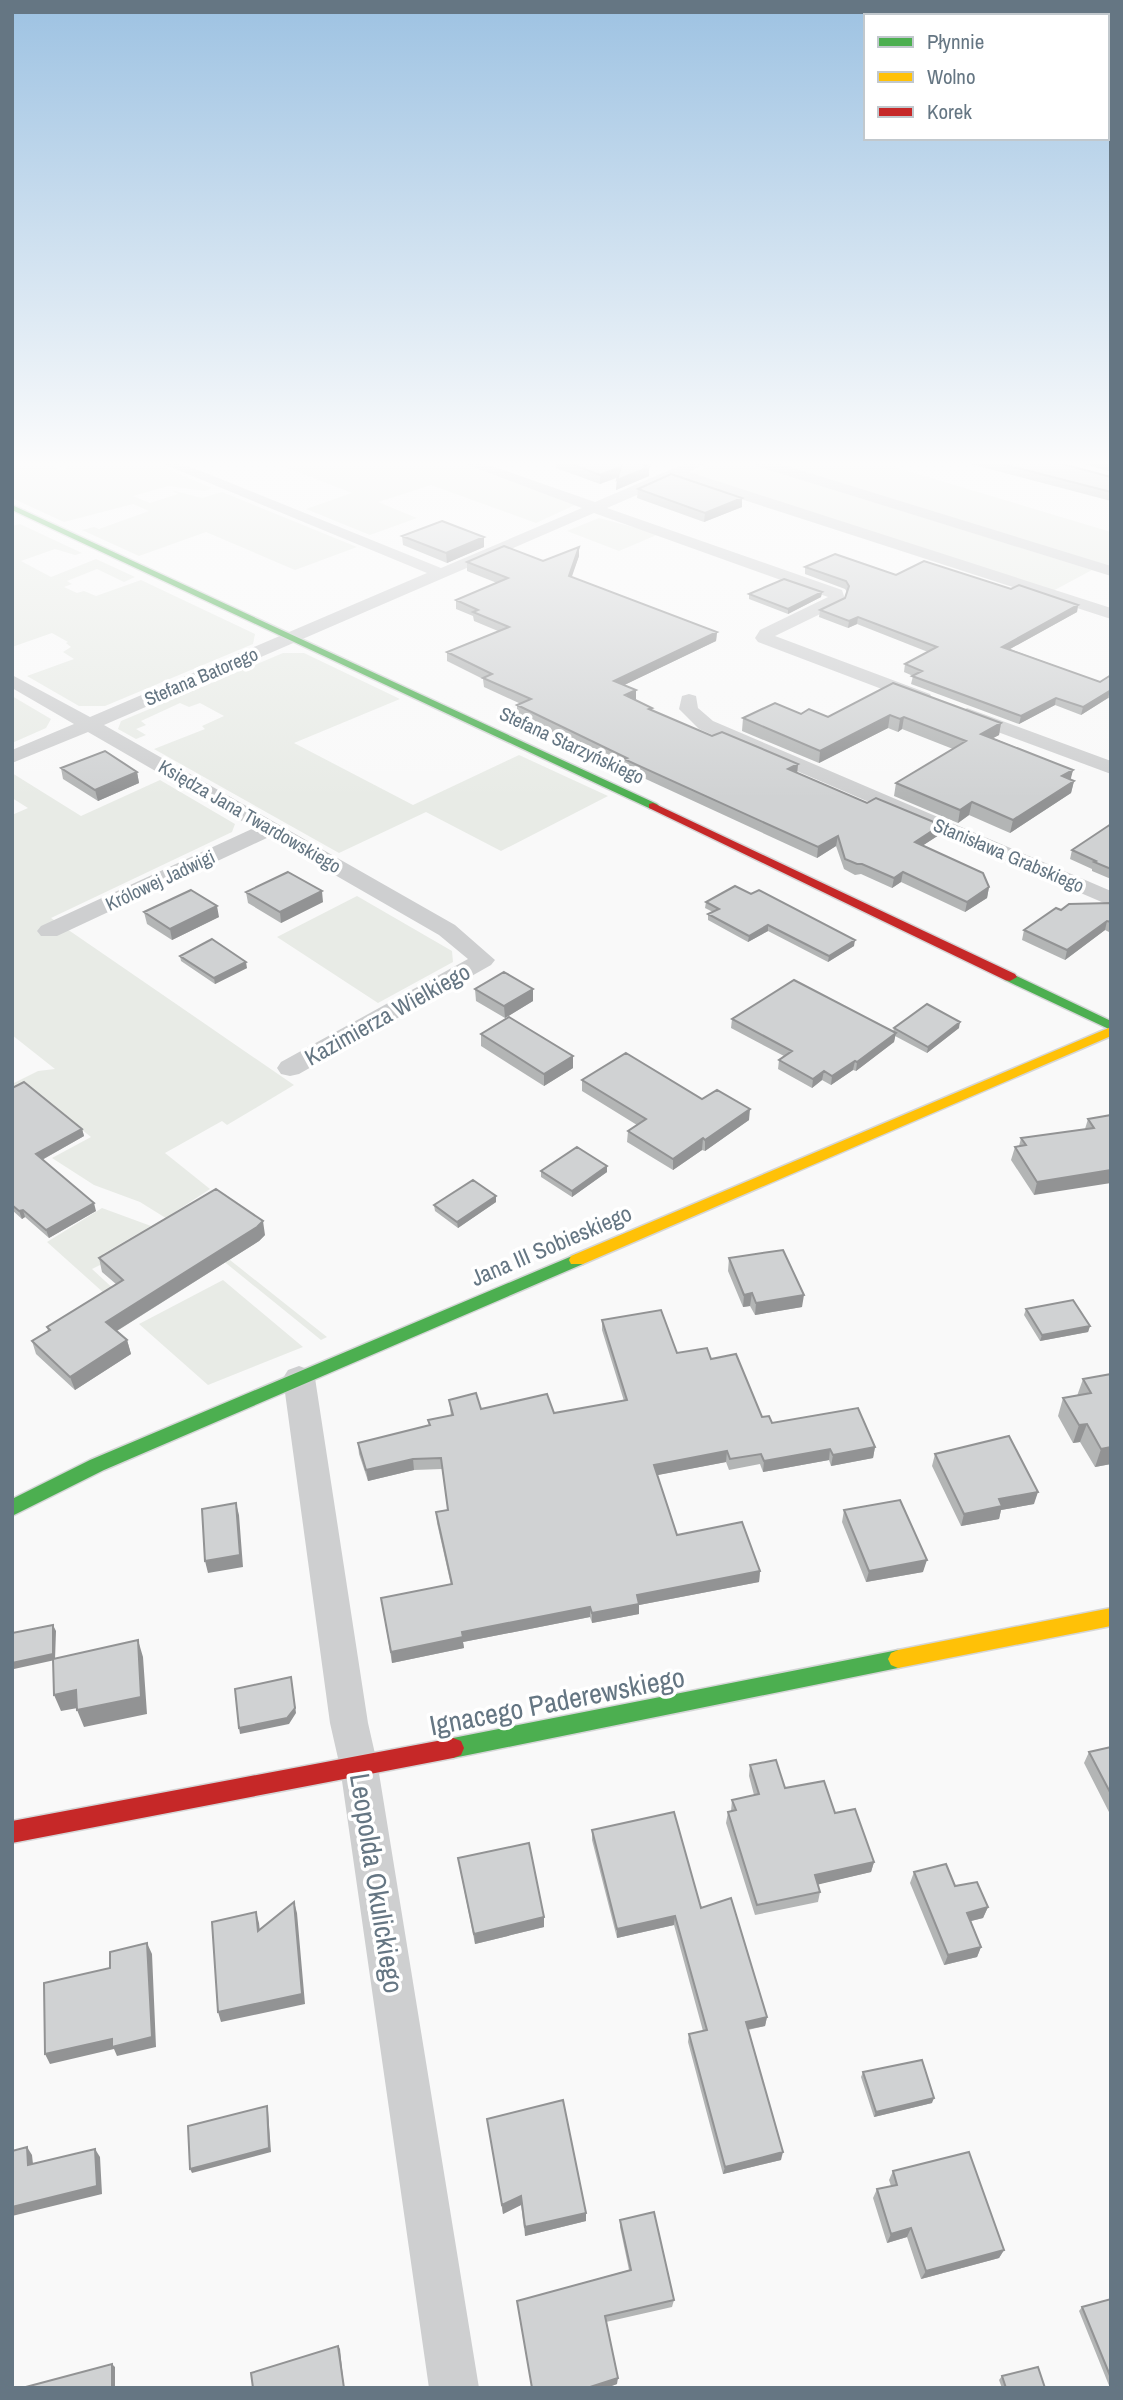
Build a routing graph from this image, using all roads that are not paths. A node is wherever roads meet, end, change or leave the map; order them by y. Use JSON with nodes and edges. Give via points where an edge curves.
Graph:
{"nodes":[{"id":1,"x":158,"y":575,"type":"edge"},
{"id":2,"x":435,"y":575,"type":"edge"},
{"id":3,"x":783,"y":575,"type":"edge"},
{"id":4,"x":998,"y":575,"type":"edge"},
{"id":5,"x":1111,"y":614,"type":"edge"},
{"id":6,"x":292,"y":637,"type":"junction"},
{"id":7,"x":12,"y":680,"type":"edge"},
{"id":8,"x":689,"y":700,"type":"dead end"},
{"id":9,"x":89,"y":724,"type":"junction"},
{"id":10,"x":12,"y":757,"type":"edge"},
{"id":11,"x":1111,"y":768,"type":"edge"},
{"id":12,"x":271,"y":828,"type":"junction"},
{"id":13,"x":1111,"y":899,"type":"edge"},
{"id":14,"x":49,"y":931,"type":"dead end"},
{"id":15,"x":483,"y":960,"type":"joint"},
{"id":16,"x":1111,"y":1028,"type":"edge"},
{"id":17,"x":290,"y":1069,"type":"dead end"},
{"id":18,"x":299,"y":1378,"type":"junction"},
{"id":19,"x":12,"y":1508,"type":"edge"},
{"id":20,"x":1111,"y":1617,"type":"edge"},
{"id":21,"x":359,"y":1767,"type":"junction"},
{"id":22,"x":12,"y":1832,"type":"edge"},
{"id":23,"x":454,"y":2388,"type":"edge"}],
"edges":[{"from":1,"to":6,"type":"street","name":"Stefana Starzyńskiego"},
{"from":2,"to":6,"type":"street","name":"Stefana Batorego"},
{"from":3,"to":11,"type":"street","via":[[836,594],[837,599],[764,638]]},
{"from":4,"to":5,"type":"street"},
{"from":6,"to":9,"type":"street","name":"Stefana Batorego"},
{"from":6,"to":16,"type":"street","name":"Stefana Starzyńskiego"},
{"from":7,"to":9,"type":"street","name":"Księdza Jana Twardowskiego"},
{"from":8,"to":13,"type":"street","name":"Stanisława Grabskiego","via":[[688,709],[706,725]]},
{"from":9,"to":10,"type":"street","name":"Stefana Batorego"},
{"from":9,"to":12,"type":"street","name":"Księdza Jana Twardowskiego"},
{"from":12,"to":14,"type":"street","name":"Królowej Jadwigi"},
{"from":12,"to":15,"type":"street","name":"Księdza Jana Twardowskiego","via":[[447,930]]},
{"from":15,"to":17,"type":"street","name":"Kazimierza Wielkiego"},
{"from":16,"to":18,"type":"street","name":"Jana III Sobieskiego"},
{"from":18,"to":19,"type":"street","name":"Jana III Sobieskiego","via":[[97,1465]]},
{"from":18,"to":21,"type":"street","name":"Leopolda Okulickiego"},
{"from":20,"to":21,"type":"street","name":"Ignacego Paderewskiego"},
{"from":21,"to":22,"type":"street","name":"Ignacego Paderewskiego"},
{"from":21,"to":23,"type":"street","name":"Leopolda Okulickiego"}]}
